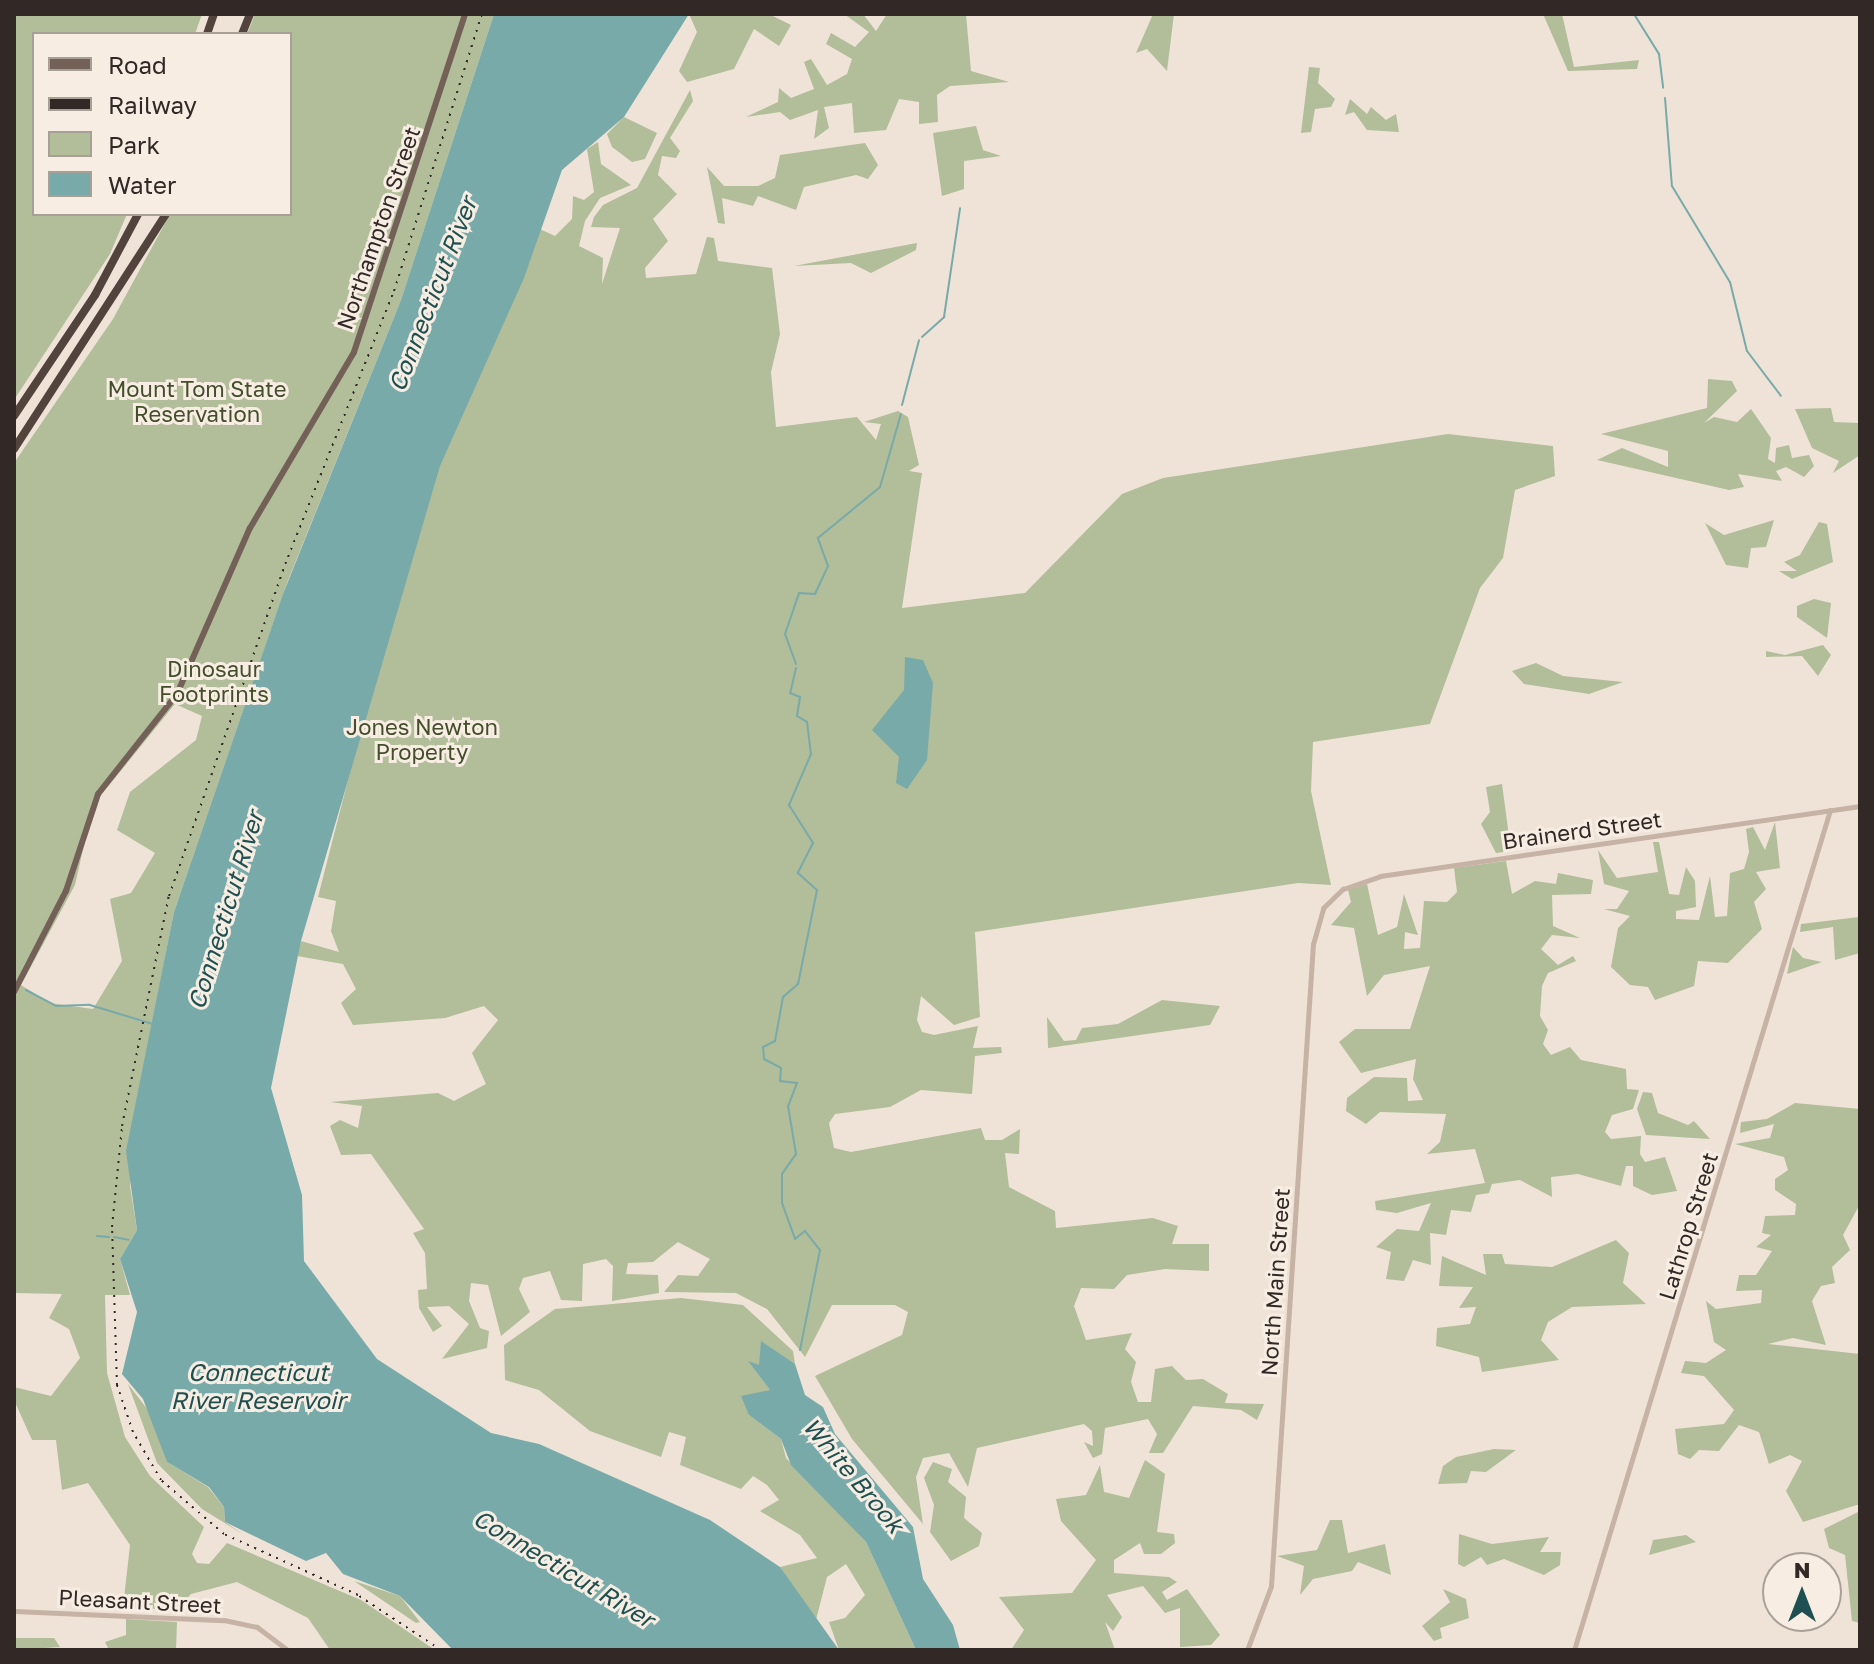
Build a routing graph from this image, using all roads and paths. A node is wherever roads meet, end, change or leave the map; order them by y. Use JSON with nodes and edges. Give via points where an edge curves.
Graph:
{"nodes":[{"id":1,"x":465,"y":14,"type":"edge"},
{"id":2,"x":137,"y":216,"type":"edge"},
{"id":3,"x":165,"y":216,"type":"edge"},
{"id":4,"x":14,"y":416,"type":"edge"},
{"id":5,"x":14,"y":449,"type":"edge"},
{"id":6,"x":1860,"y":806,"type":"edge"},
{"id":7,"x":1830,"y":810,"type":"junction"},
{"id":8,"x":1321,"y":912,"type":"joint"},
{"id":9,"x":14,"y":992,"type":"edge"},
{"id":10,"x":14,"y":1611,"type":"edge"},
{"id":11,"x":288,"y":1650,"type":"edge"},
{"id":12,"x":1247,"y":1650,"type":"edge"},
{"id":13,"x":1574,"y":1650,"type":"edge"}],
"edges":[{"from":1,"to":9,"type":"main road","name":"Northampton Street","via":[[354,352],[250,528],[177,694],[94,801],[66,891]]},
{"from":2,"to":4,"type":"highway","via":[[95,295]]},
{"from":3,"to":5,"type":"highway"},
{"from":6,"to":7,"type":"street","name":"Brainerd Street"},
{"from":7,"to":8,"type":"street","name":"Brainerd Street","via":[[1380,876],[1343,889]]},
{"from":7,"to":13,"type":"street","name":"Lathrop Street"},
{"from":8,"to":12,"type":"street","name":"North Main Street","via":[[1271,1586]]},
{"from":10,"to":11,"type":"street","name":"Pleasant Street","via":[[224,1620],[257,1627]]}]}
